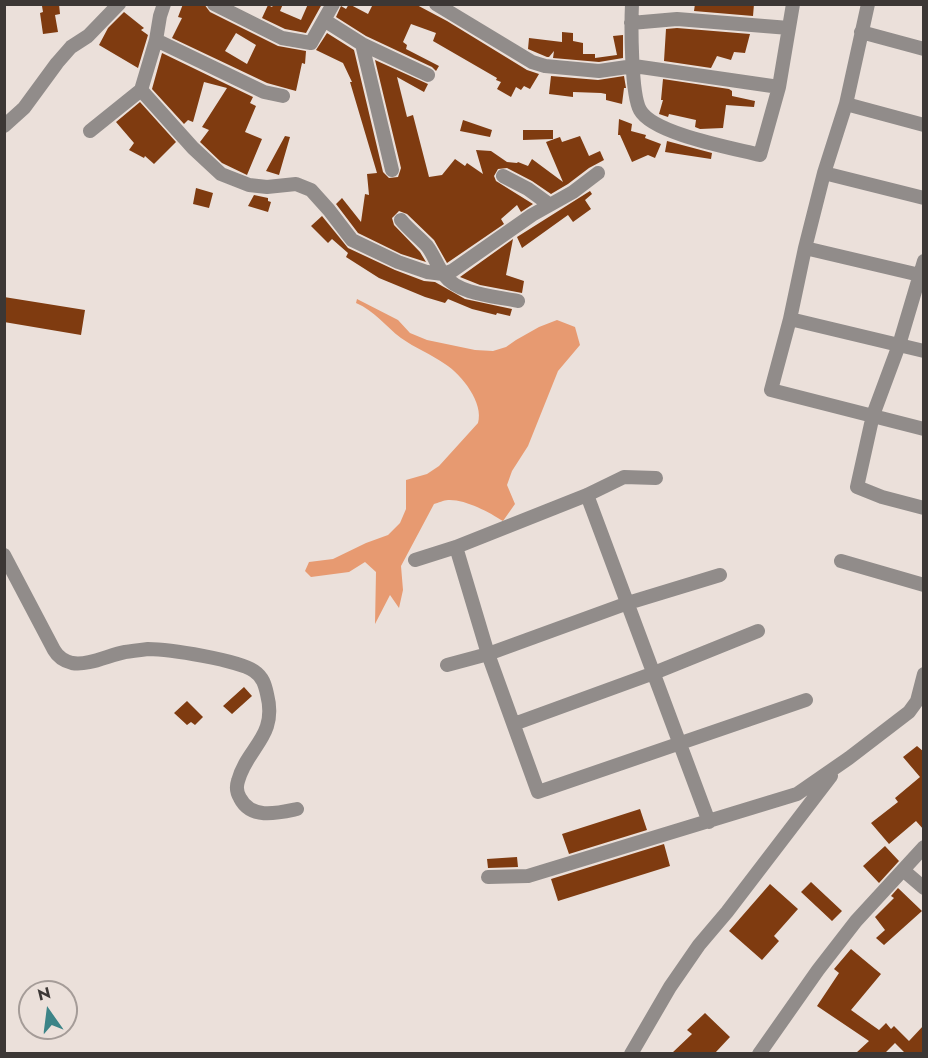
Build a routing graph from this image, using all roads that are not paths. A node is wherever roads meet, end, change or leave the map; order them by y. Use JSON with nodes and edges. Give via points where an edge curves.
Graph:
{"nodes":[{"id":1,"x":119,"y":4,"type":"edge"},
{"id":2,"x":164,"y":4,"type":"edge"},
{"id":3,"x":214,"y":4,"type":"edge"},
{"id":4,"x":333,"y":4,"type":"edge"},
{"id":5,"x":436,"y":4,"type":"edge"},
{"id":6,"x":632,"y":4,"type":"edge"},
{"id":7,"x":793,"y":4,"type":"edge"},
{"id":8,"x":868,"y":4,"type":"edge"},
{"id":9,"x":324,"y":20,"type":"junction"},
{"id":10,"x":631,"y":23,"type":"junction"},
{"id":11,"x":789,"y":28,"type":"junction"},
{"id":12,"x":861,"y":32,"type":"junction"},
{"id":13,"x":156,"y":40,"type":"junction"},
{"id":14,"x":362,"y":44,"type":"junction"},
{"id":15,"x":924,"y":49,"type":"edge"},
{"id":16,"x":634,"y":66,"type":"junction"},
{"id":17,"x":428,"y":75,"type":"dead end"},
{"id":18,"x":779,"y":87,"type":"junction"},
{"id":19,"x":141,"y":90,"type":"junction"},
{"id":20,"x":283,"y":96,"type":"dead end"},
{"id":21,"x":846,"y":104,"type":"junction"},
{"id":22,"x":924,"y":125,"type":"edge"},
{"id":23,"x":4,"y":126,"type":"edge"},
{"id":24,"x":90,"y":131,"type":"dead end"},
{"id":25,"x":392,"y":170,"type":"dead end"},
{"id":26,"x":598,"y":172,"type":"dead end"},
{"id":27,"x":824,"y":173,"type":"junction"},
{"id":28,"x":503,"y":176,"type":"dead end"},
{"id":29,"x":924,"y":198,"type":"edge"},
{"id":30,"x":550,"y":205,"type":"junction"},
{"id":31,"x":401,"y":220,"type":"dead end"},
{"id":32,"x":805,"y":248,"type":"junction"},
{"id":33,"x":924,"y":261,"type":"edge"},
{"id":34,"x":443,"y":274,"type":"junction"},
{"id":35,"x":922,"y":276,"type":"edge"},
{"id":36,"x":518,"y":301,"type":"dead end"},
{"id":37,"x":790,"y":320,"type":"junction"},
{"id":38,"x":899,"y":345,"type":"junction"},
{"id":39,"x":924,"y":351,"type":"edge"},
{"id":40,"x":873,"y":415,"type":"junction"},
{"id":41,"x":924,"y":429,"type":"edge"},
{"id":42,"x":656,"y":478,"type":"dead end"},
{"id":43,"x":588,"y":495,"type":"junction"},
{"id":44,"x":924,"y":507,"type":"edge"},
{"id":45,"x":456,"y":547,"type":"junction"},
{"id":46,"x":4,"y":555,"type":"edge"},
{"id":47,"x":415,"y":560,"type":"dead end"},
{"id":48,"x":841,"y":561,"type":"dead end"},
{"id":49,"x":720,"y":575,"type":"dead end"},
{"id":50,"x":924,"y":585,"type":"edge"},
{"id":51,"x":628,"y":603,"type":"junction"},
{"id":52,"x":758,"y":631,"type":"dead end"},
{"id":53,"x":488,"y":654,"type":"junction"},
{"id":54,"x":447,"y":665,"type":"dead end"},
{"id":55,"x":654,"y":673,"type":"junction"},
{"id":56,"x":924,"y":674,"type":"edge"},
{"id":57,"x":806,"y":700,"type":"dead end"},
{"id":58,"x":514,"y":724,"type":"junction"},
{"id":59,"x":679,"y":745,"type":"junction"},
{"id":60,"x":840,"y":765,"type":"junction"},
{"id":61,"x":297,"y":809,"type":"dead end"},
{"id":62,"x":709,"y":822,"type":"junction"},
{"id":63,"x":924,"y":847,"type":"edge"},
{"id":64,"x":903,"y":870,"type":"junction"},
{"id":65,"x":488,"y":877,"type":"dead end"},
{"id":66,"x":924,"y":888,"type":"edge"},
{"id":67,"x":631,"y":1053,"type":"edge"},
{"id":68,"x":759,"y":1053,"type":"edge"}],
"edges":[{"from":1,"to":23,"type":"street","via":[[88,36],[71,47],[24,108]]},
{"from":2,"to":13,"type":"street"},
{"from":3,"to":9,"type":"street","via":[[282,38],[311,43]]},
{"from":4,"to":9,"type":"street"},
{"from":5,"to":16,"type":"street","via":[[532,63],[599,71]]},
{"from":6,"to":10,"type":"street"},
{"from":7,"to":11,"type":"street"},
{"from":8,"to":12,"type":"street"},
{"from":9,"to":14,"type":"street"},
{"from":10,"to":11,"type":"street","via":[[677,19]]},
{"from":10,"to":16,"type":"street"},
{"from":11,"to":18,"type":"street"},
{"from":12,"to":15,"type":"street"},
{"from":12,"to":21,"type":"street"},
{"from":13,"to":19,"type":"street"},
{"from":13,"to":20,"type":"street","via":[[264,92]]},
{"from":14,"to":17,"type":"street"},
{"from":14,"to":25,"type":"street"},
{"from":16,"to":18,"type":"street"},
{"from":16,"to":18,"type":"street","via":[[634,96],[650,121],[670,131],[760,155]]},
{"from":19,"to":24,"type":"street"},
{"from":19,"to":34,"type":"street","via":[[221,174],[249,185],[296,184],[310,190],[352,240],[398,262]]},
{"from":21,"to":22,"type":"street"},
{"from":21,"to":27,"type":"street"},
{"from":26,"to":30,"type":"street"},
{"from":27,"to":29,"type":"street"},
{"from":27,"to":32,"type":"street"},
{"from":28,"to":30,"type":"street"},
{"from":30,"to":34,"type":"street"},
{"from":31,"to":34,"type":"street","via":[[425,244]]},
{"from":32,"to":35,"type":"street"},
{"from":32,"to":37,"type":"street"},
{"from":33,"to":35,"type":"street"},
{"from":34,"to":36,"type":"street","via":[[471,291]]},
{"from":35,"to":38,"type":"street"},
{"from":37,"to":38,"type":"street"},
{"from":37,"to":40,"type":"street","via":[[771,390]]},
{"from":38,"to":39,"type":"street"},
{"from":38,"to":40,"type":"street"},
{"from":40,"to":41,"type":"street"},
{"from":40,"to":44,"type":"street","via":[[857,488]]},
{"from":42,"to":43,"type":"street","via":[[624,477]]},
{"from":43,"to":45,"type":"street"},
{"from":43,"to":51,"type":"street"},
{"from":45,"to":47,"type":"street"},
{"from":45,"to":53,"type":"street"},
{"from":46,"to":61,"type":"street","via":[[54,650],[64,660],[80,663],[148,649],[215,659],[260,675],[270,702],[269,721],[236,788],[243,805],[252,811],[278,813]]},
{"from":48,"to":50,"type":"street"},
{"from":49,"to":51,"type":"street"},
{"from":51,"to":53,"type":"street"},
{"from":51,"to":55,"type":"street"},
{"from":52,"to":55,"type":"street"},
{"from":53,"to":54,"type":"street"},
{"from":53,"to":58,"type":"street"},
{"from":55,"to":58,"type":"street"},
{"from":55,"to":59,"type":"street"},
{"from":56,"to":60,"type":"street","via":[[917,701],[909,712]]},
{"from":57,"to":59,"type":"street"},
{"from":58,"to":59,"type":"street","via":[[538,792]]},
{"from":59,"to":62,"type":"street"},
{"from":60,"to":62,"type":"street","via":[[797,794]]},
{"from":60,"to":67,"type":"street","via":[[699,945]]},
{"from":62,"to":65,"type":"street","via":[[528,876]]},
{"from":63,"to":64,"type":"street"},
{"from":64,"to":66,"type":"street"},
{"from":64,"to":68,"type":"street","via":[[856,921]]}]}
